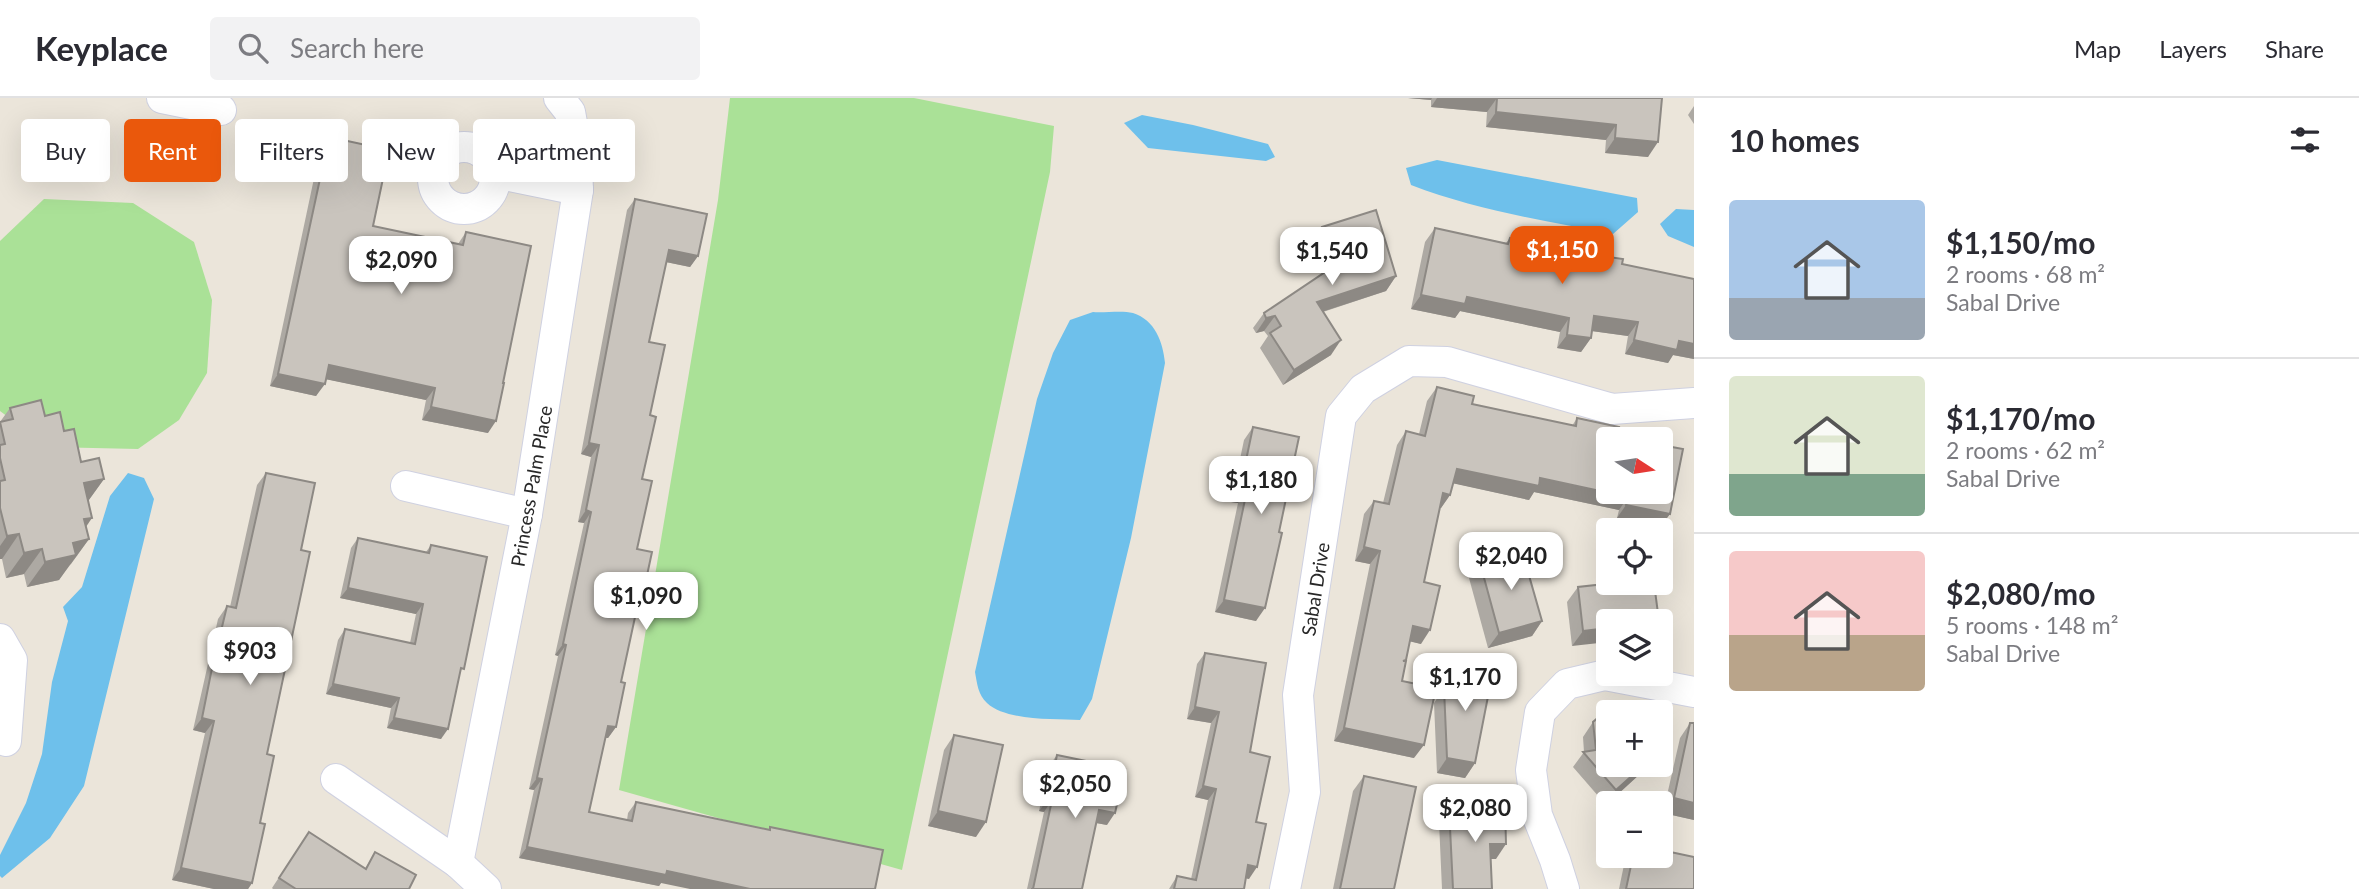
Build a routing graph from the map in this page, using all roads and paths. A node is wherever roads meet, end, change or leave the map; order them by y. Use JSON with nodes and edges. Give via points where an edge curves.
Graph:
{"nodes":[{"id":1,"x":162,"y":98,"type":"edge"},
{"id":2,"x":559,"y":98,"type":"edge"},
{"id":3,"x":221,"y":110,"type":"dead end"},
{"id":4,"x":539,"y":182,"type":"edge"},
{"id":5,"x":578,"y":190,"type":"junction"},
{"id":6,"x":1694,"y":403,"type":"edge"},
{"id":7,"x":406,"y":486,"type":"dead end"},
{"id":8,"x":527,"y":514,"type":"junction"},
{"id":9,"x":0,"y":639,"type":"edge"},
{"id":10,"x":1694,"y":692,"type":"edge"},
{"id":11,"x":0,"y":736,"type":"edge"},
{"id":12,"x":336,"y":779,"type":"dead end"},
{"id":13,"x":458,"y":863,"type":"junction"},
{"id":14,"x":486,"y":889,"type":"edge"},
{"id":15,"x":1285,"y":889,"type":"edge"},
{"id":16,"x":1564,"y":889,"type":"edge"}],
"edges":[{"from":1,"to":3,"type":"street"},
{"from":2,"to":5,"type":"street","name":"Princess Palm Place","via":[[570,112]]},
{"from":4,"to":5,"type":"street"},
{"from":5,"to":8,"type":"street","name":"Princess Palm Place"},
{"from":6,"to":15,"type":"street","name":"Sabal Drive","via":[[1612,409],[1447,362],[1409,361],[1363,389],[1341,415],[1298,695],[1306,792]]},
{"from":7,"to":8,"type":"street"},
{"from":8,"to":13,"type":"street","name":"Princess Palm Place"},
{"from":9,"to":11,"type":"street","via":[[12,660],[6,741]]},
{"from":10,"to":16,"type":"street","via":[[1605,675],[1567,684],[1539,712],[1531,770],[1537,815]]},
{"from":12,"to":13,"type":"street"},
{"from":13,"to":14,"type":"street"}]}
